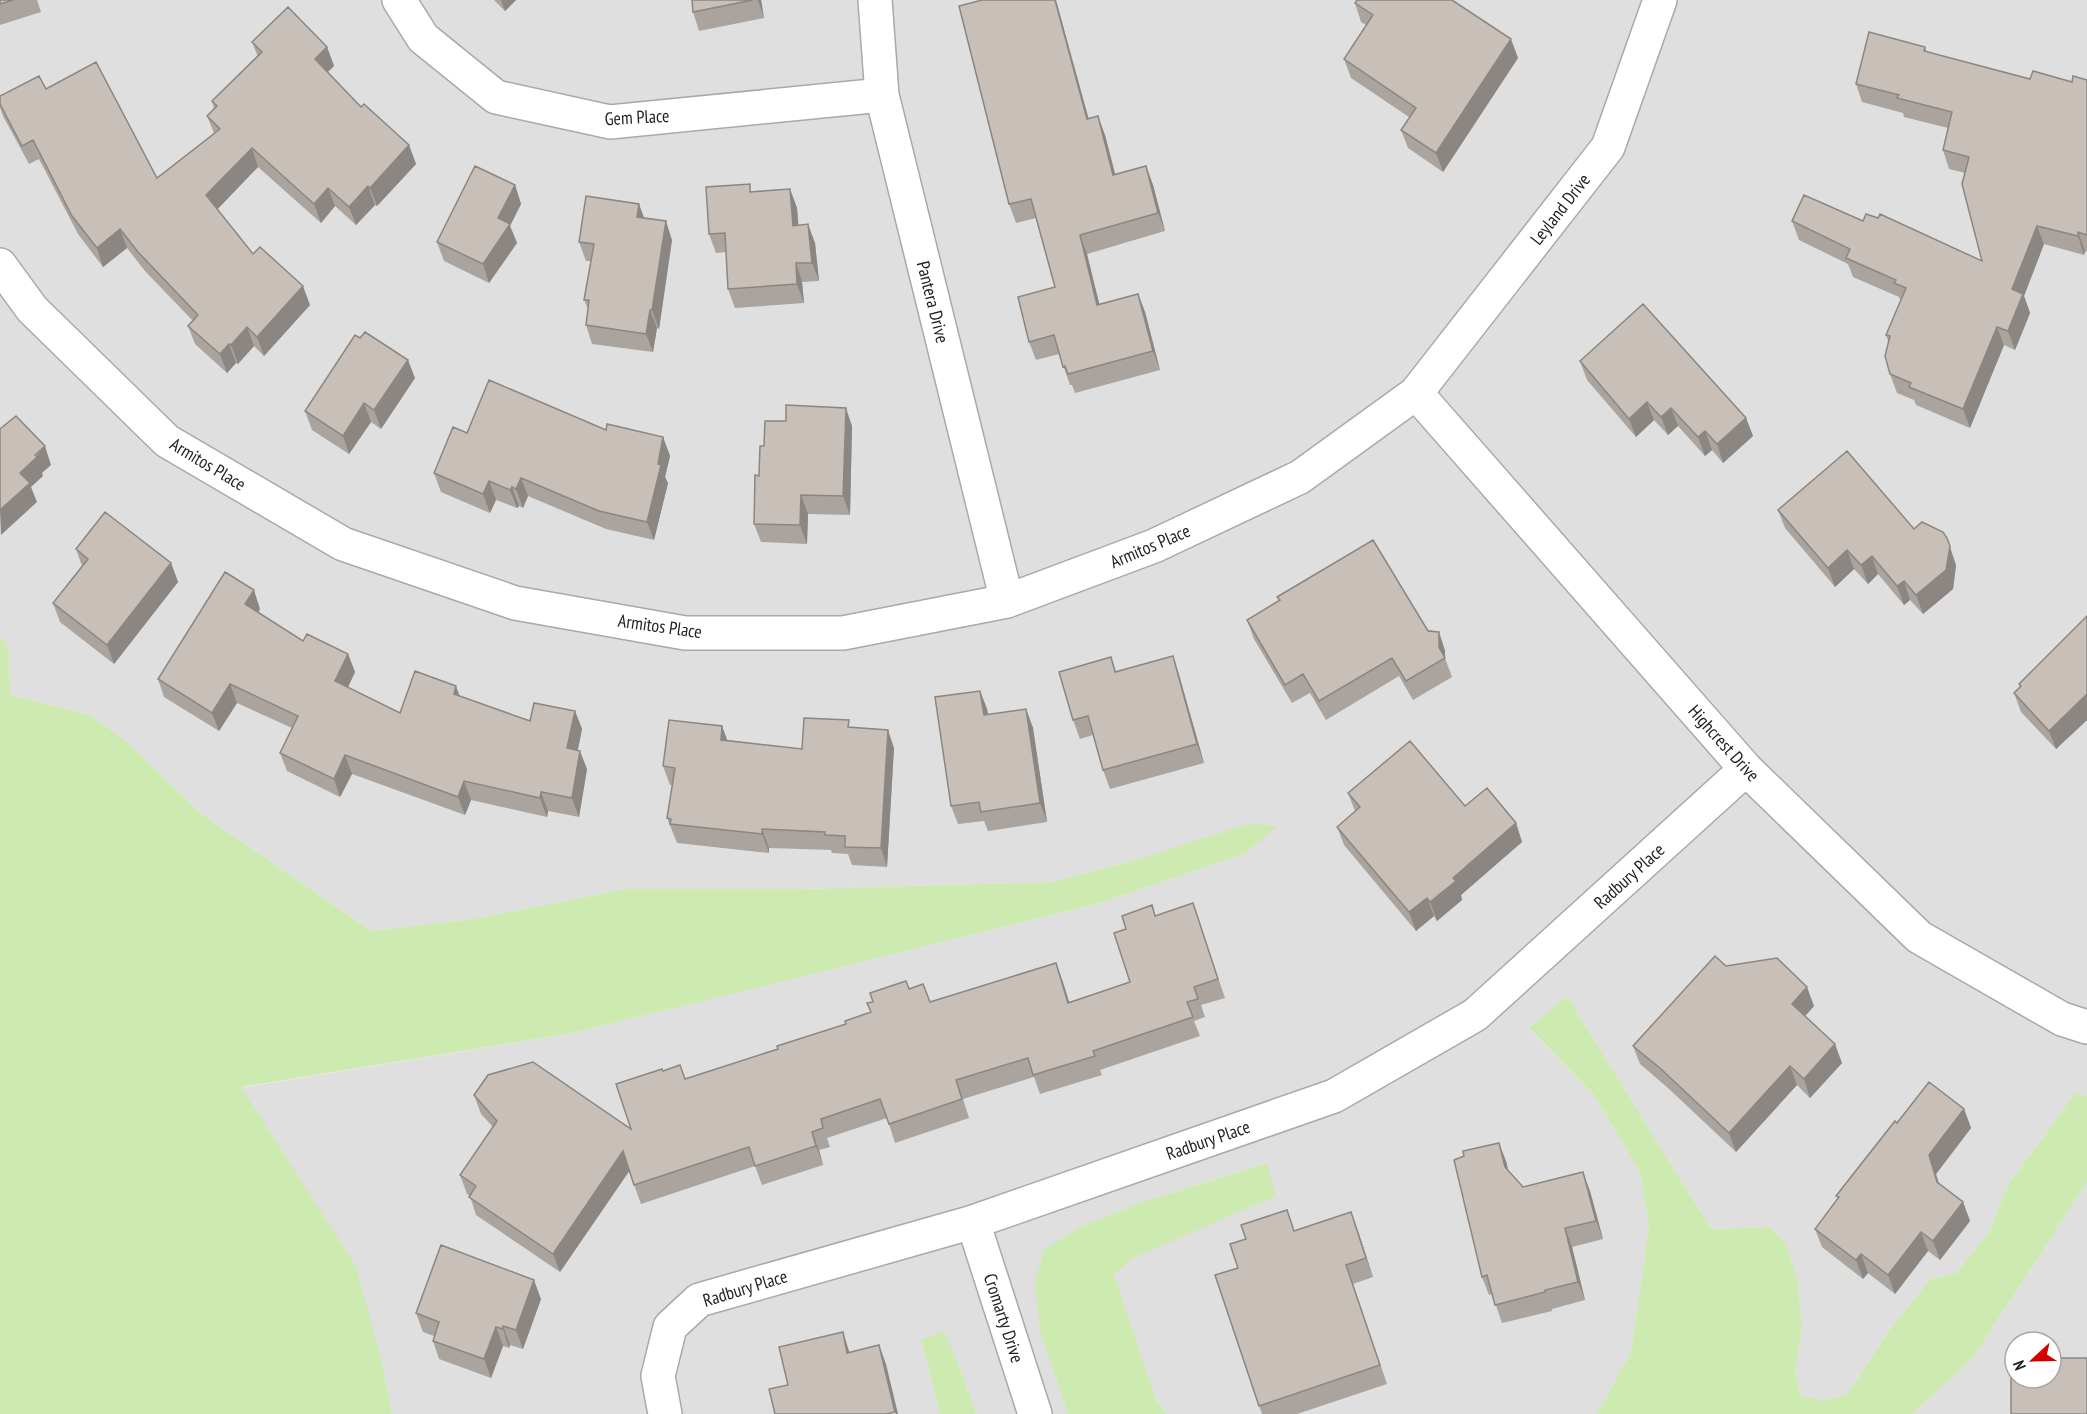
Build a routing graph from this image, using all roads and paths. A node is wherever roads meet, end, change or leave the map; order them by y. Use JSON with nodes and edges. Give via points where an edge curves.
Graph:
{"nodes":[{"id":1,"x":399,"y":0,"type":"edge"},
{"id":2,"x":875,"y":0,"type":"edge"},
{"id":3,"x":1660,"y":0,"type":"edge"},
{"id":4,"x":882,"y":94,"type":"junction"},
{"id":5,"x":0,"y":265,"type":"edge"},
{"id":6,"x":1416,"y":393,"type":"junction"},
{"id":7,"x":1007,"y":601,"type":"junction"},
{"id":8,"x":1746,"y":769,"type":"junction"},
{"id":9,"x":2087,"y":1027,"type":"edge"},
{"id":10,"x":973,"y":1222,"type":"junction"},
{"id":11,"x":665,"y":1414,"type":"edge"},
{"id":12,"x":1035,"y":1414,"type":"edge"}],
"edges":[{"from":1,"to":4,"type":"street","name":"Gem Place","via":[[423,38],[496,98],[610,122]]},
{"from":2,"to":4,"type":"street","name":"Pantera Drive"},
{"from":3,"to":6,"type":"street","name":"Leyland Drive","via":[[1608,147]]},
{"from":4,"to":7,"type":"street","name":"Pantera Drive"},
{"from":5,"to":7,"type":"street","name":"Armitos Place","via":[[32,309],[167,441],[343,544],[515,603],[685,633],[843,633]]},
{"from":6,"to":7,"type":"street","name":"Armitos Place","via":[[1300,477],[1154,546]]},
{"from":6,"to":8,"type":"street","name":"Highcrest Drive"},
{"from":8,"to":9,"type":"street","name":"Highcrest Drive","via":[[1919,937],[2062,1019]]},
{"from":8,"to":10,"type":"street","name":"Radbury Place","via":[[1475,1015],[1334,1096]]},
{"from":10,"to":11,"type":"street","name":"Radbury Place","via":[[699,1300],[670,1327],[658,1376]]},
{"from":10,"to":12,"type":"street","name":"Cromarty Drive"}]}
